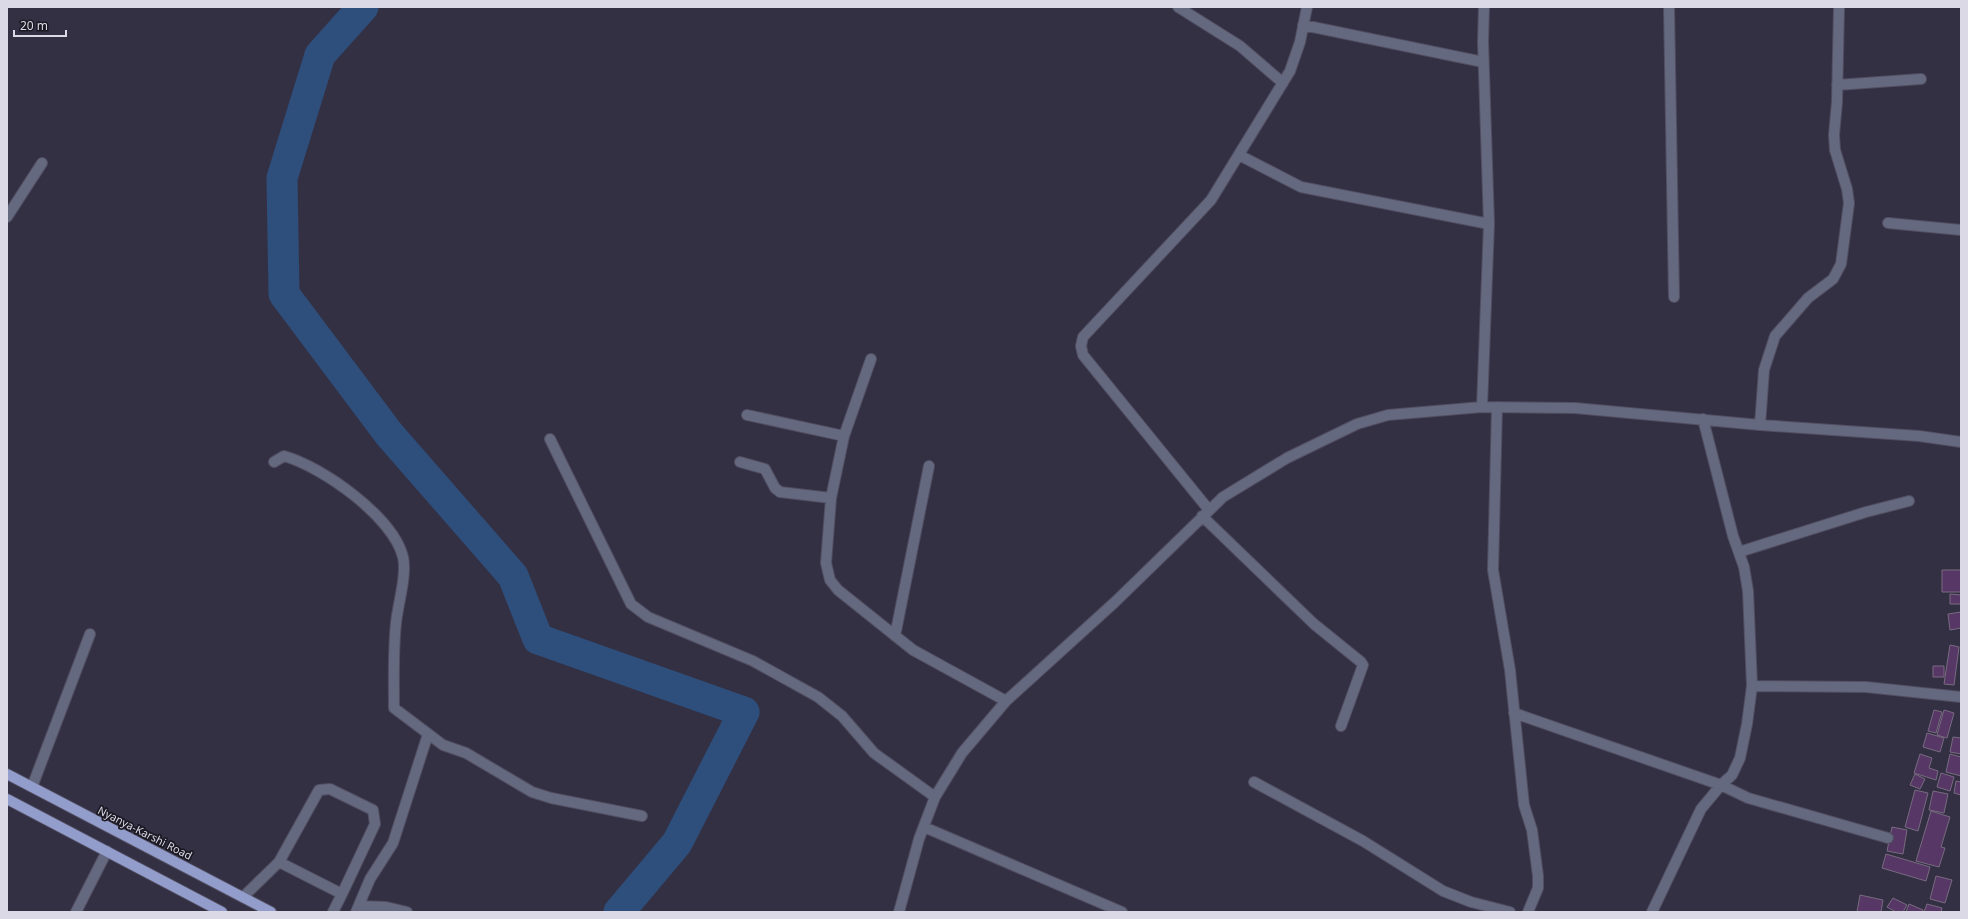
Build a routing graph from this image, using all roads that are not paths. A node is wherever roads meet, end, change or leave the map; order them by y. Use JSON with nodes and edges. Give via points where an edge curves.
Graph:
{"nodes":[{"id":1,"x":1178,"y":7,"type":"edge"},
{"id":2,"x":1307,"y":7,"type":"edge"},
{"id":3,"x":1484,"y":7,"type":"edge"},
{"id":4,"x":1669,"y":7,"type":"edge"},
{"id":5,"x":1839,"y":7,"type":"edge"},
{"id":6,"x":1303,"y":25,"type":"junction"},
{"id":7,"x":1484,"y":62,"type":"junction"},
{"id":8,"x":1921,"y":79,"type":"dead end"},
{"id":9,"x":1283,"y":83,"type":"junction"},
{"id":10,"x":1837,"y":85,"type":"junction"},
{"id":11,"x":1239,"y":155,"type":"junction"},
{"id":12,"x":42,"y":162,"type":"dead end"},
{"id":13,"x":7,"y":217,"type":"edge"},
{"id":14,"x":1888,"y":223,"type":"dead end"},
{"id":15,"x":1489,"y":224,"type":"junction"},
{"id":16,"x":1961,"y":230,"type":"edge"},
{"id":17,"x":1674,"y":297,"type":"dead end"},
{"id":18,"x":870,"y":359,"type":"dead end"},
{"id":19,"x":1482,"y":407,"type":"junction"},
{"id":20,"x":1497,"y":407,"type":"junction"},
{"id":21,"x":747,"y":415,"type":"dead end"},
{"id":22,"x":1703,"y":419,"type":"junction"},
{"id":23,"x":1760,"y":425,"type":"junction"},
{"id":24,"x":844,"y":436,"type":"junction"},
{"id":25,"x":550,"y":439,"type":"dead end"},
{"id":26,"x":1961,"y":442,"type":"edge"},
{"id":27,"x":274,"y":462,"type":"dead end"},
{"id":28,"x":740,"y":462,"type":"dead end"},
{"id":29,"x":929,"y":466,"type":"dead end"},
{"id":30,"x":831,"y":498,"type":"junction"},
{"id":31,"x":1909,"y":501,"type":"dead end"},
{"id":32,"x":1205,"y":513,"type":"junction"},
{"id":33,"x":1739,"y":552,"type":"junction"},
{"id":34,"x":90,"y":634,"type":"dead end"},
{"id":35,"x":895,"y":636,"type":"junction"},
{"id":36,"x":1752,"y":686,"type":"junction"},
{"id":37,"x":1961,"y":697,"type":"edge"},
{"id":38,"x":1006,"y":701,"type":"junction"},
{"id":39,"x":1514,"y":713,"type":"junction"},
{"id":40,"x":1341,"y":726,"type":"dead end"},
{"id":41,"x":428,"y":734,"type":"junction"},
{"id":42,"x":7,"y":774,"type":"edge"},
{"id":43,"x":1254,"y":782,"type":"dead end"},
{"id":44,"x":1721,"y":785,"type":"junction"},
{"id":45,"x":32,"y":787,"type":"junction"},
{"id":46,"x":935,"y":798,"type":"junction"},
{"id":47,"x":7,"y":799,"type":"edge"},
{"id":48,"x":642,"y":816,"type":"dead end"},
{"id":49,"x":924,"y":827,"type":"junction"},
{"id":50,"x":1888,"y":838,"type":"dead end"},
{"id":51,"x":107,"y":852,"type":"junction"},
{"id":52,"x":279,"y":862,"type":"junction"},
{"id":53,"x":342,"y":894,"type":"junction"},
{"id":54,"x":243,"y":897,"type":"junction"},
{"id":55,"x":358,"y":909,"type":"edge"},
{"id":56,"x":76,"y":912,"type":"edge"},
{"id":57,"x":222,"y":912,"type":"edge"},
{"id":58,"x":271,"y":912,"type":"edge"},
{"id":59,"x":333,"y":912,"type":"edge"},
{"id":60,"x":406,"y":912,"type":"edge"},
{"id":61,"x":899,"y":912,"type":"edge"},
{"id":62,"x":1122,"y":912,"type":"edge"},
{"id":63,"x":1510,"y":912,"type":"edge"},
{"id":64,"x":1528,"y":912,"type":"edge"},
{"id":65,"x":1652,"y":912,"type":"edge"}],
"edges":[{"from":1,"to":9,"type":"street","via":[[1240,46]]},
{"from":2,"to":6,"type":"street"},
{"from":3,"to":7,"type":"street"},
{"from":4,"to":17,"type":"street"},
{"from":5,"to":10,"type":"street"},
{"from":6,"to":7,"type":"street"},
{"from":6,"to":9,"type":"street","via":[[1300,42]]},
{"from":7,"to":15,"type":"street"},
{"from":8,"to":10,"type":"street"},
{"from":9,"to":11,"type":"street"},
{"from":10,"to":23,"type":"street","via":[[1834,150],[1849,203],[1842,264],[1833,279],[1808,298],[1774,336],[1764,370]]},
{"from":11,"to":15,"type":"street","via":[[1301,187]]},
{"from":11,"to":32,"type":"street","via":[[1211,200],[1083,337],[1081,346],[1083,355]]},
{"from":12,"to":13,"type":"street"},
{"from":14,"to":16,"type":"street"},
{"from":15,"to":19,"type":"street"},
{"from":18,"to":24,"type":"street"},
{"from":19,"to":20,"type":"street"},
{"from":19,"to":32,"type":"street","via":[[1388,415],[1357,424],[1287,458],[1223,497]]},
{"from":20,"to":22,"type":"street","via":[[1575,408]]},
{"from":20,"to":39,"type":"street","via":[[1493,570],[1510,670]]},
{"from":21,"to":24,"type":"street"},
{"from":22,"to":23,"type":"street"},
{"from":22,"to":33,"type":"street"},
{"from":23,"to":26,"type":"street","via":[[1919,436]]},
{"from":24,"to":30,"type":"street"},
{"from":25,"to":46,"type":"street","via":[[631,604],[648,617],[753,661],[818,697],[842,716],[874,754]]},
{"from":27,"to":41,"type":"street","via":[[284,456],[298,460],[338,483],[383,521],[398,544],[404,570],[396,624],[394,708]]},
{"from":28,"to":30,"type":"street","via":[[765,469],[774,488],[780,492]]},
{"from":29,"to":35,"type":"street"},
{"from":30,"to":35,"type":"street","via":[[826,563],[830,580],[838,590]]},
{"from":31,"to":33,"type":"street"},
{"from":32,"to":38,"type":"street","via":[[1115,602]]},
{"from":32,"to":40,"type":"street","via":[[1314,624],[1361,662],[1363,666]]},
{"from":33,"to":36,"type":"street","via":[[1748,591]]},
{"from":34,"to":45,"type":"street"},
{"from":35,"to":38,"type":"street","via":[[913,650]]},
{"from":36,"to":37,"type":"street","via":[[1866,687]]},
{"from":36,"to":44,"type":"street","via":[[1740,758],[1732,775]]},
{"from":38,"to":46,"type":"street","via":[[962,753]]},
{"from":39,"to":44,"type":"street"},
{"from":39,"to":64,"type":"street","via":[[1524,805],[1532,830],[1538,876],[1538,888]]},
{"from":41,"to":48,"type":"street","via":[[443,745],[466,754],[532,792]]},
{"from":41,"to":55,"type":"street","via":[[393,842],[370,879]]},
{"from":42,"to":45,"type":"main road","name":"Nyanya-Karshi Road"},
{"from":43,"to":63,"type":"street","via":[[1363,842],[1442,891]]},
{"from":44,"to":50,"type":"street","via":[[1748,798]]},
{"from":44,"to":65,"type":"street","via":[[1701,809]]},
{"from":45,"to":54,"type":"main road","name":"Nyanya-Karshi Road"},
{"from":46,"to":49,"type":"street"},
{"from":47,"to":51,"type":"main road"},
{"from":49,"to":61,"type":"street"},
{"from":49,"to":62,"type":"street"},
{"from":51,"to":56,"type":"street"},
{"from":51,"to":57,"type":"main road"},
{"from":52,"to":53,"type":"street"},
{"from":52,"to":53,"type":"street","via":[[319,790],[330,789],[373,810],[375,824]]},
{"from":52,"to":54,"type":"street"},
{"from":53,"to":59,"type":"street"},
{"from":54,"to":58,"type":"main road","name":"Nyanya-Karshi Road"},
{"from":55,"to":60,"type":"street","via":[[386,907]]}]}
